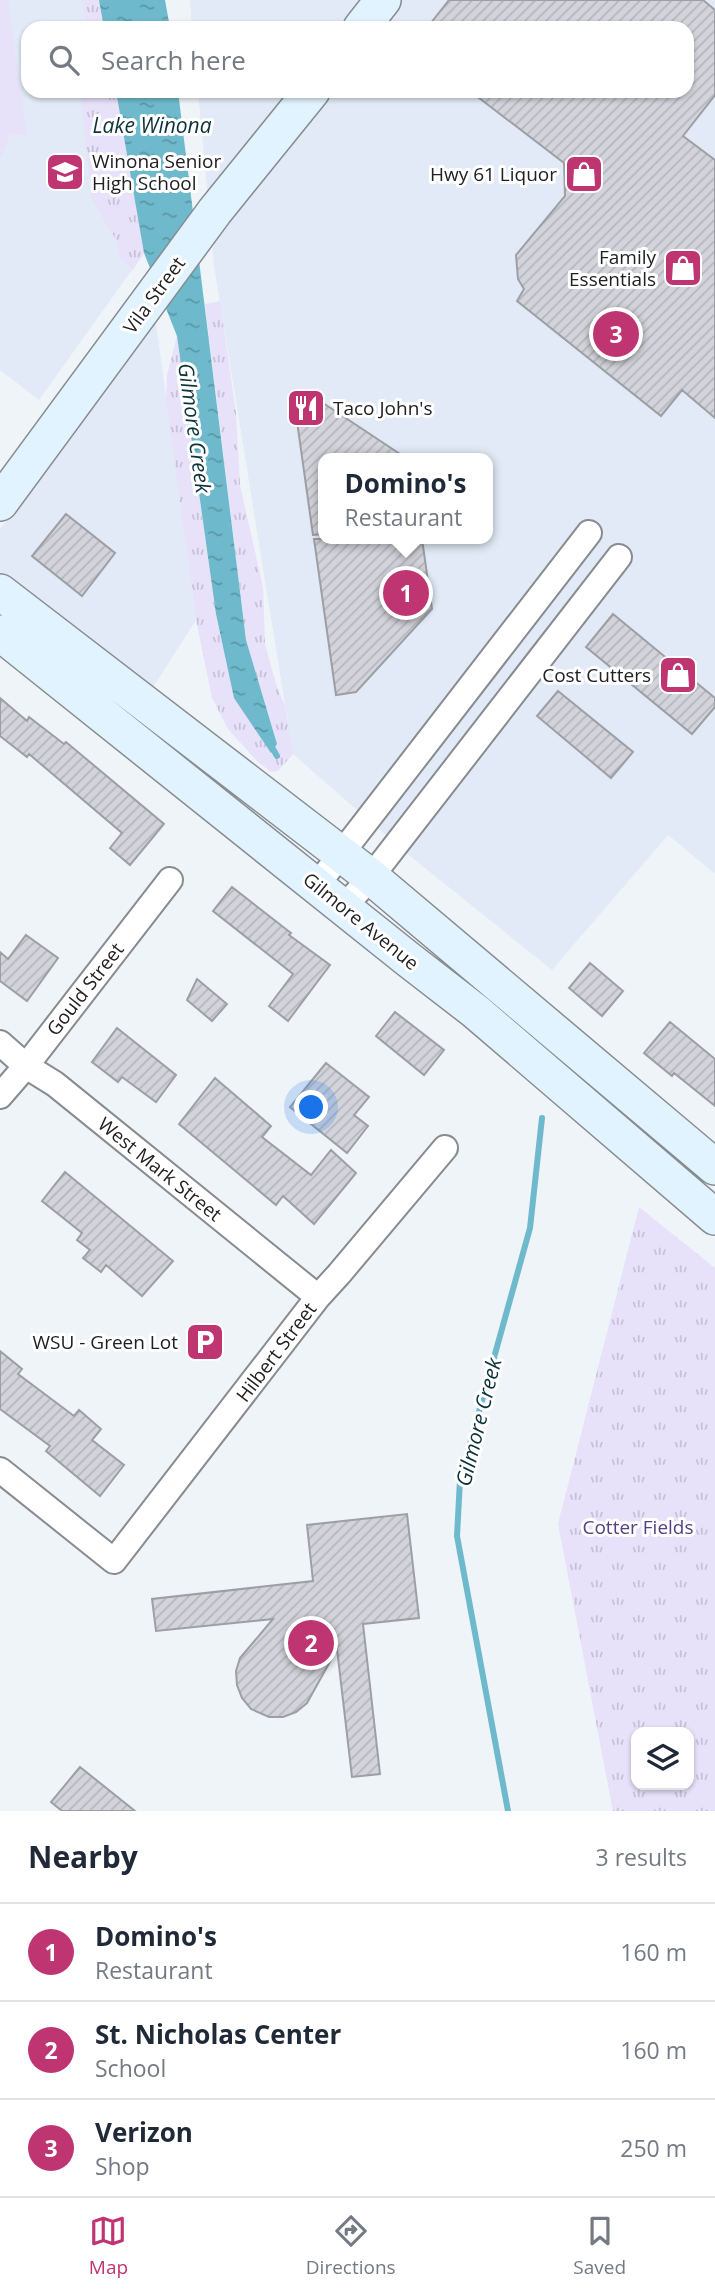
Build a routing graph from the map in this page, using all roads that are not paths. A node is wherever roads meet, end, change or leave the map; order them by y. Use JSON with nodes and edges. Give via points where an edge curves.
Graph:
{"nodes":[{"id":1,"x":383,"y":0,"type":"edge"},
{"id":2,"x":366,"y":21,"type":"edge"},
{"id":3,"x":306,"y":98,"type":"edge"},
{"id":4,"x":0,"y":503,"type":"edge"},
{"id":5,"x":589,"y":533,"type":"dead end"},
{"id":6,"x":619,"y":557,"type":"dead end"},
{"id":7,"x":0,"y":592,"type":"edge"},
{"id":8,"x":0,"y":633,"type":"edge"},
{"id":9,"x":342,"y":855,"type":"junction"},
{"id":10,"x":371,"y":877,"type":"junction"},
{"id":11,"x":170,"y":880,"type":"dead end"},
{"id":12,"x":317,"y":885,"type":"junction"},
{"id":13,"x":344,"y":907,"type":"junction"},
{"id":14,"x":0,"y":1043,"type":"edge"},
{"id":15,"x":26,"y":1066,"type":"junction"},
{"id":16,"x":0,"y":1096,"type":"edge"},
{"id":17,"x":445,"y":1148,"type":"dead end"},
{"id":18,"x":715,"y":1167,"type":"edge"},
{"id":19,"x":715,"y":1217,"type":"edge"},
{"id":20,"x":318,"y":1297,"type":"junction"},
{"id":21,"x":0,"y":1470,"type":"edge"}],
"edges":[{"from":1,"to":2,"type":"street"},
{"from":3,"to":4,"type":"street","name":"Vila Street","via":[[215,211]]},
{"from":5,"to":9,"type":"street"},
{"from":6,"to":10,"type":"street"},
{"from":7,"to":9,"type":"street","name":"Gilmore Avenue"},
{"from":8,"to":12,"type":"street","name":"Gilmore Avenue"},
{"from":9,"to":10,"type":"street","name":"Gilmore Avenue"},
{"from":9,"to":12,"type":"street"},
{"from":10,"to":13,"type":"street"},
{"from":10,"to":18,"type":"street","name":"Gilmore Avenue"},
{"from":11,"to":15,"type":"street","name":"Gould Street"},
{"from":12,"to":13,"type":"street","name":"Gilmore Avenue"},
{"from":13,"to":19,"type":"street","name":"Gilmore Avenue","via":[[475,1011]]},
{"from":14,"to":15,"type":"street","name":"West Mark Street"},
{"from":15,"to":16,"type":"street","name":"Gould Street"},
{"from":15,"to":20,"type":"street","name":"West Mark Street","via":[[55,1084]]},
{"from":17,"to":20,"type":"street","name":"Hilbert Street"},
{"from":20,"to":21,"type":"street","name":"Hilbert Street","via":[[114,1561]]}]}
